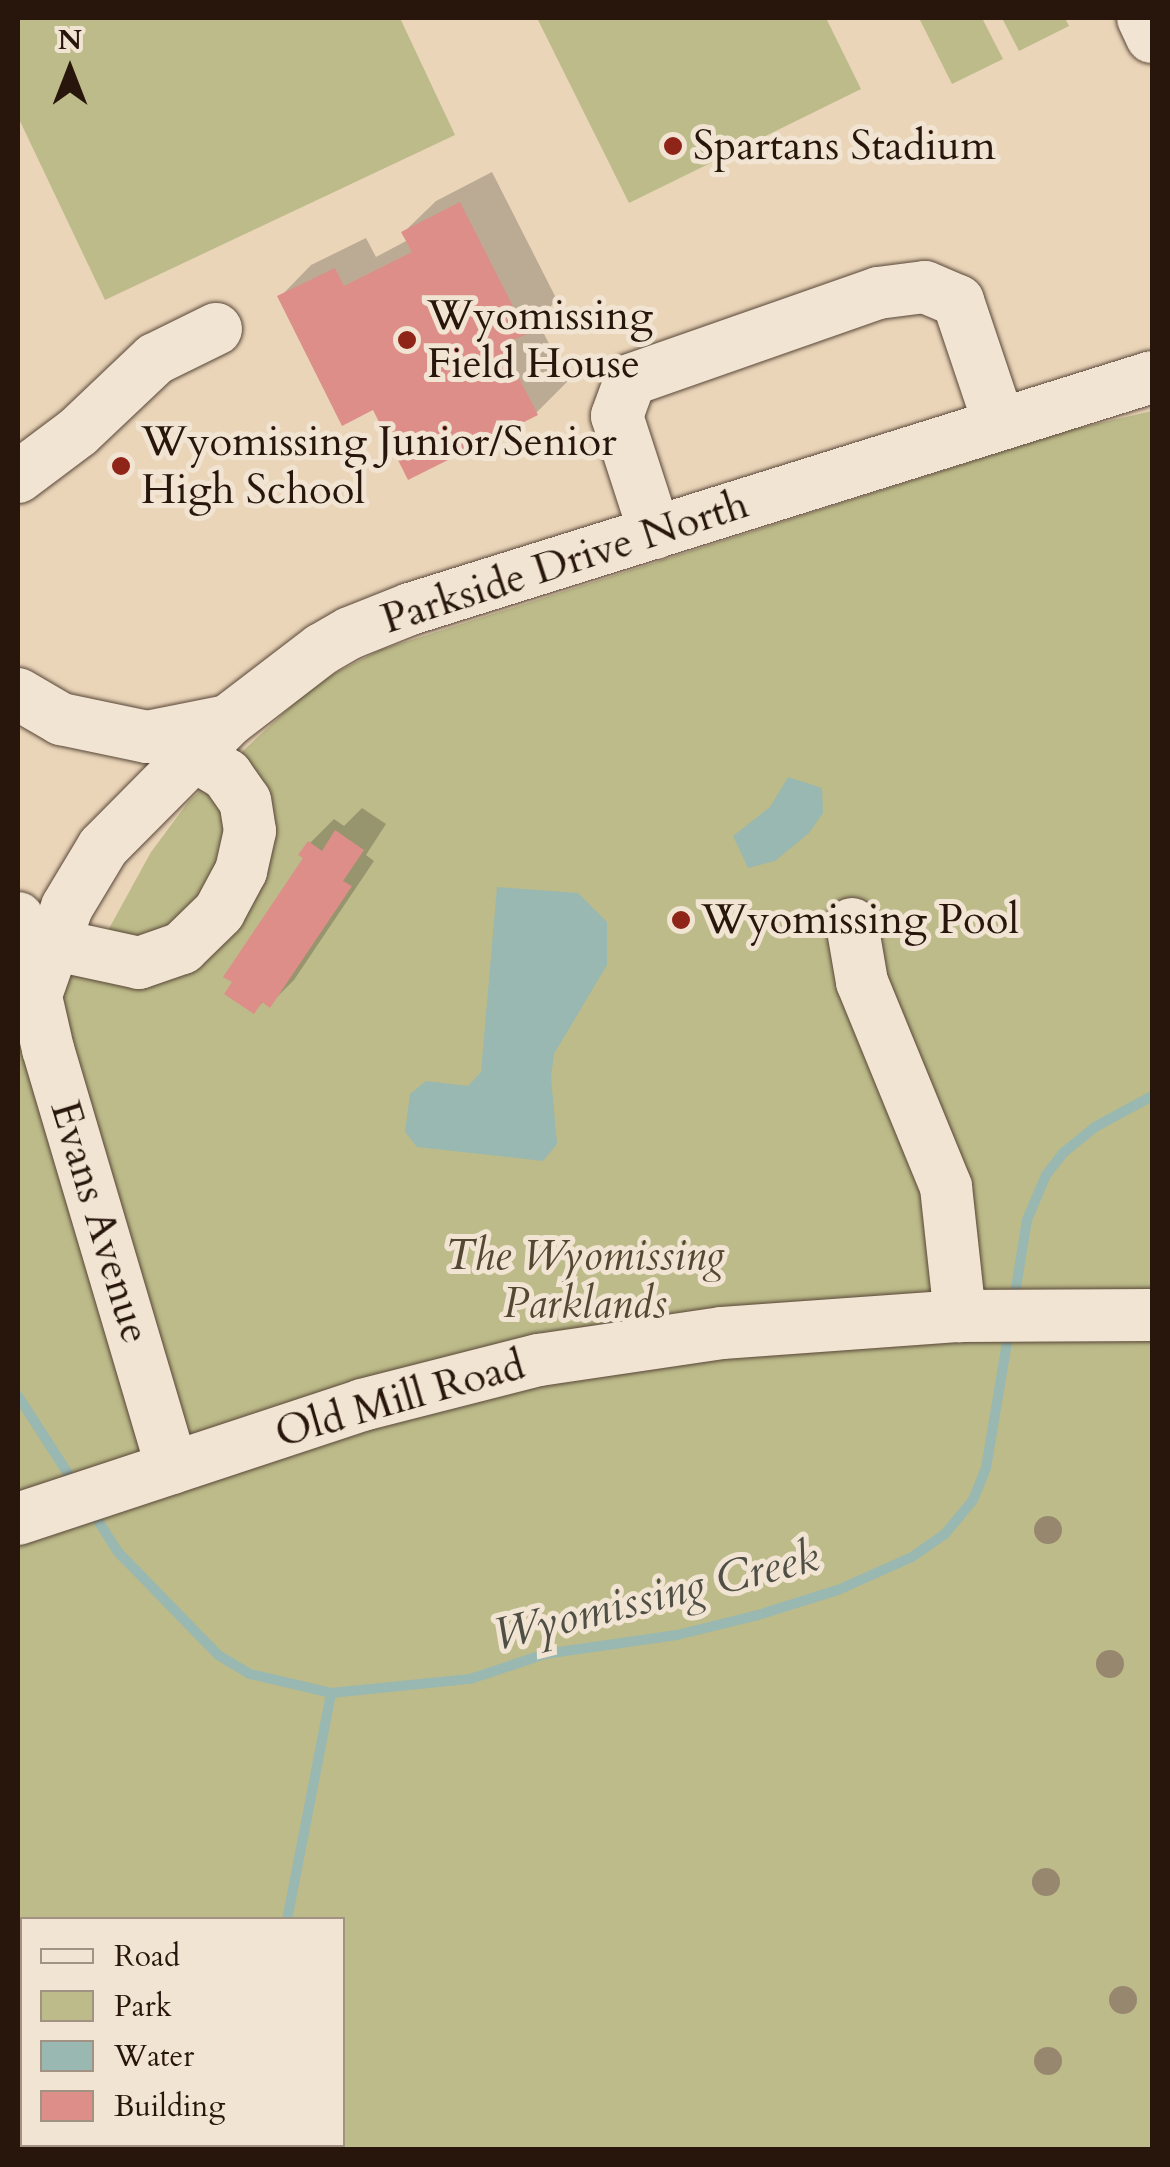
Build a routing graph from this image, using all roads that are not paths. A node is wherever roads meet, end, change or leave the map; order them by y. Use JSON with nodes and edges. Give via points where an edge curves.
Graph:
{"nodes":[{"id":1,"x":1143,"y":18,"type":"edge"},
{"id":2,"x":1152,"y":37,"type":"edge"},
{"id":3,"x":216,"y":329,"type":"dead end"},
{"id":4,"x":1152,"y":378,"type":"edge"},
{"id":5,"x":998,"y":422,"type":"junction"},
{"id":6,"x":18,"y":477,"type":"edge"},
{"id":7,"x":655,"y":533,"type":"junction"},
{"id":8,"x":18,"y":694,"type":"edge"},
{"id":9,"x":210,"y":737,"type":"junction"},
{"id":10,"x":852,"y":924,"type":"dead end"},
{"id":11,"x":35,"y":931,"type":"edge"},
{"id":12,"x":36,"y":995,"type":"joint"},
{"id":13,"x":1152,"y":1315,"type":"edge"},
{"id":14,"x":968,"y":1316,"type":"junction"},
{"id":15,"x":172,"y":1468,"type":"junction"},
{"id":16,"x":61,"y":1505,"type":"edge"}],
"edges":[{"from":1,"to":2,"type":"street"},
{"from":3,"to":6,"type":"street","via":[[155,360]]},
{"from":4,"to":5,"type":"street","name":"Parkside Drive North"},
{"from":5,"to":7,"type":"street","name":"Parkside Drive North"},
{"from":5,"to":7,"type":"street","via":[[958,301],[925,287],[878,293],[630,380],[618,416]]},
{"from":7,"to":9,"type":"street","name":"Parkside Drive North","via":[[350,632]]},
{"from":8,"to":9,"type":"street","name":"Parkside Drive North","via":[[61,718],[147,737]]},
{"from":9,"to":11,"type":"street","name":"Parkside Drive North","via":[[102,847],[67,907]]},
{"from":9,"to":11,"type":"street","via":[[244,801],[250,831],[241,871],[219,912],[182,948],[139,963]]},
{"from":10,"to":14,"type":"street","via":[[862,982],[946,1187]]},
{"from":11,"to":12,"type":"street","name":"Parkside Drive North"},
{"from":12,"to":15,"type":"street","name":"Evans Avenue"},
{"from":13,"to":14,"type":"street","name":"Old Mill Road"},
{"from":14,"to":15,"type":"street","name":"Old Mill Road","via":[[722,1334],[539,1360],[378,1400]]},
{"from":15,"to":16,"type":"street","name":"Old Mill Road"}]}
